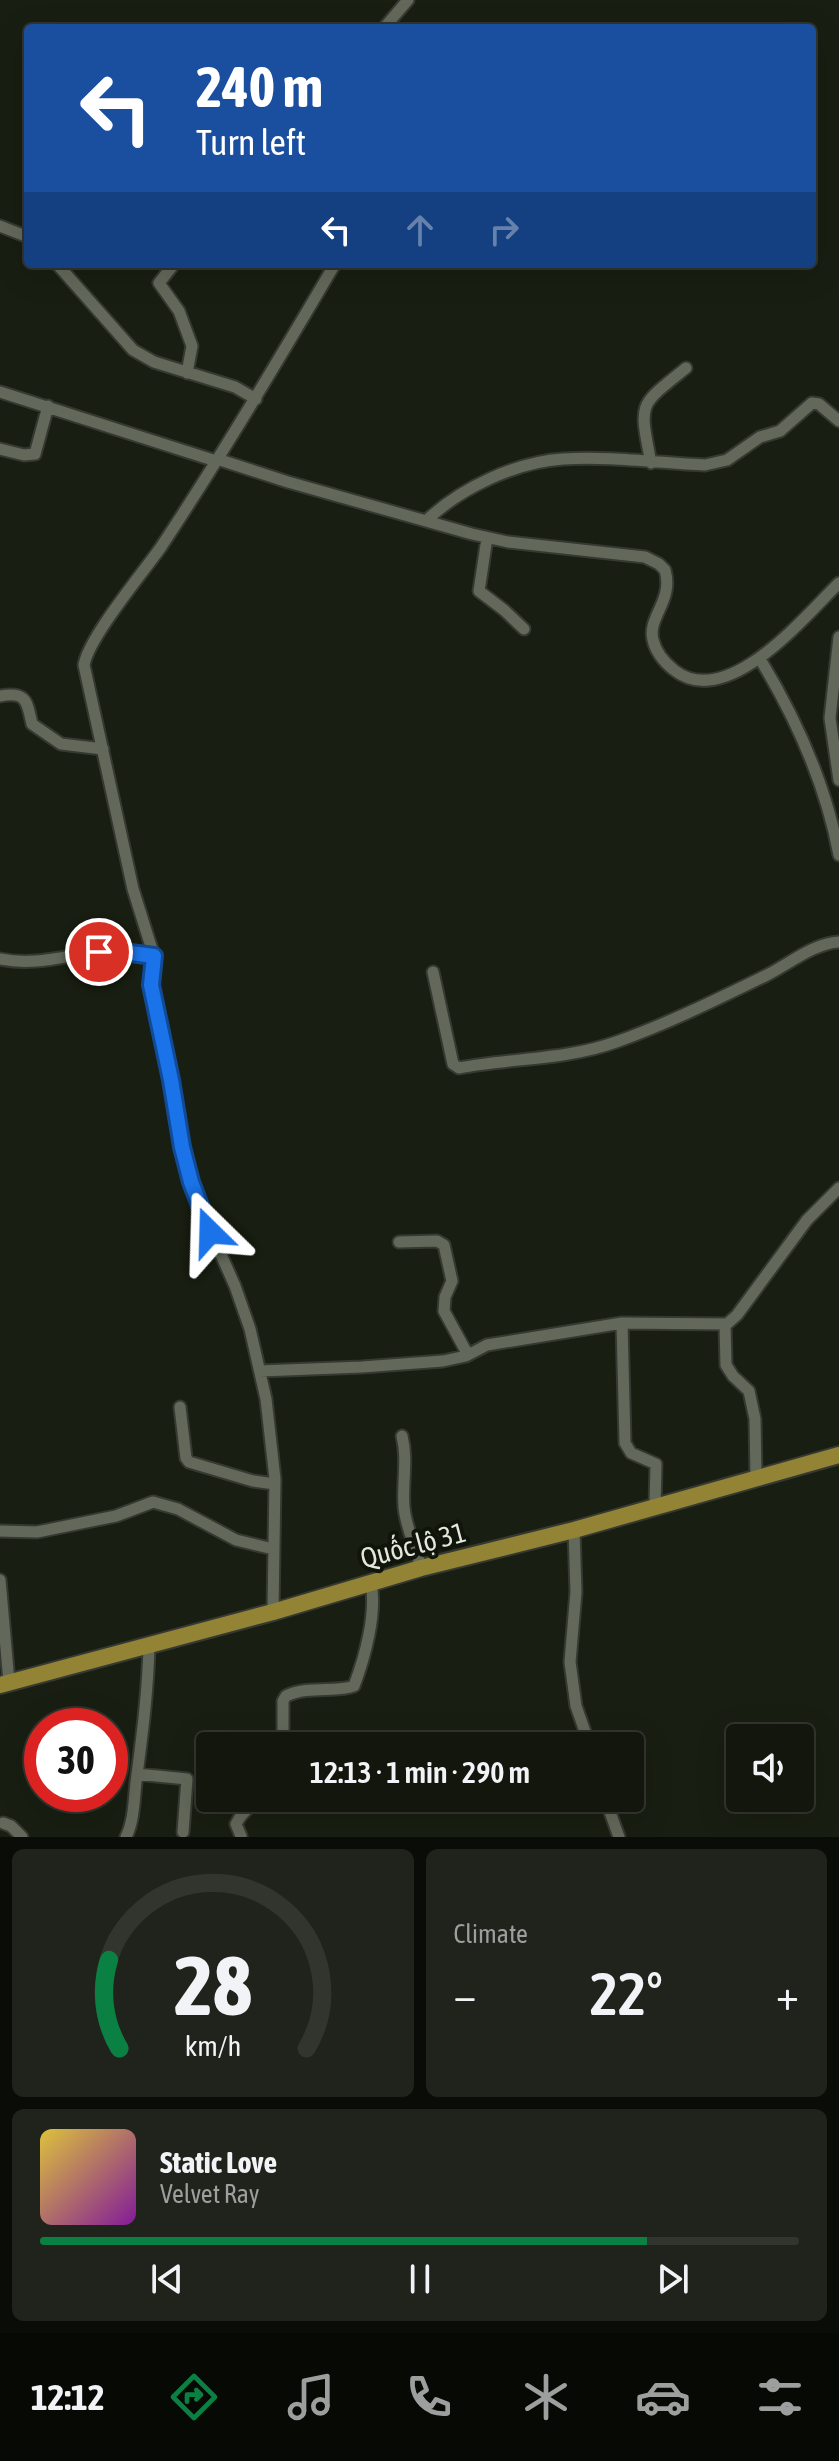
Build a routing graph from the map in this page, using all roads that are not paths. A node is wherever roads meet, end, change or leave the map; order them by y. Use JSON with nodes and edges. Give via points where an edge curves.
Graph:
{"nodes":[{"id":1,"x":408,"y":0,"type":"edge"},
{"id":2,"x":387,"y":24,"type":"edge"},
{"id":3,"x":0,"y":226,"type":"edge"},
{"id":4,"x":24,"y":235,"type":"edge"},
{"id":5,"x":61,"y":268,"type":"edge"},
{"id":6,"x":171,"y":268,"type":"edge"},
{"id":7,"x":333,"y":268,"type":"edge"},
{"id":8,"x":686,"y":368,"type":"dead end"},
{"id":9,"x":187,"y":373,"type":"junction"},
{"id":10,"x":0,"y":392,"type":"edge"},
{"id":11,"x":256,"y":399,"type":"junction"},
{"id":12,"x":48,"y":406,"type":"junction"},
{"id":13,"x":839,"y":421,"type":"edge"},
{"id":14,"x":0,"y":449,"type":"edge"},
{"id":15,"x":216,"y":460,"type":"junction"},
{"id":16,"x":651,"y":463,"type":"junction"},
{"id":17,"x":426,"y":521,"type":"junction"},
{"id":18,"x":487,"y":538,"type":"junction"},
{"id":19,"x":839,"y":583,"type":"edge"},
{"id":20,"x":524,"y":629,"type":"dead end"},
{"id":21,"x":839,"y":637,"type":"edge"},
{"id":22,"x":760,"y":659,"type":"junction"},
{"id":23,"x":0,"y":696,"type":"edge"},
{"id":24,"x":103,"y":749,"type":"junction"},
{"id":25,"x":839,"y":780,"type":"edge"},
{"id":26,"x":839,"y":855,"type":"edge"},
{"id":27,"x":839,"y":942,"type":"edge"},
{"id":28,"x":154,"y":956,"type":"junction"},
{"id":29,"x":0,"y":959,"type":"edge"},
{"id":30,"x":433,"y":972,"type":"dead end"},
{"id":31,"x":839,"y":1188,"type":"edge"},
{"id":32,"x":399,"y":1242,"type":"dead end"},
{"id":33,"x":622,"y":1323,"type":"junction"},
{"id":34,"x":725,"y":1324,"type":"junction"},
{"id":35,"x":468,"y":1355,"type":"junction"},
{"id":36,"x":260,"y":1371,"type":"junction"},
{"id":37,"x":180,"y":1407,"type":"dead end"},
{"id":38,"x":402,"y":1436,"type":"dead end"},
{"id":39,"x":839,"y":1455,"type":"edge"},
{"id":40,"x":756,"y":1477,"type":"junction"},
{"id":41,"x":275,"y":1484,"type":"junction"},
{"id":42,"x":655,"y":1506,"type":"junction"},
{"id":43,"x":574,"y":1530,"type":"junction"},
{"id":44,"x":0,"y":1531,"type":"edge"},
{"id":45,"x":273,"y":1549,"type":"junction"},
{"id":46,"x":421,"y":1568,"type":"junction"},
{"id":47,"x":0,"y":1580,"type":"edge"},
{"id":48,"x":371,"y":1583,"type":"junction"},
{"id":49,"x":273,"y":1612,"type":"junction"},
{"id":50,"x":149,"y":1646,"type":"junction"},
{"id":51,"x":4,"y":1684,"type":"edge"},
{"id":52,"x":283,"y":1732,"type":"edge"},
{"id":53,"x":585,"y":1732,"type":"edge"},
{"id":54,"x":137,"y":1774,"type":"junction"},
{"id":55,"x":245,"y":1812,"type":"edge"},
{"id":56,"x":610,"y":1812,"type":"edge"},
{"id":57,"x":3,"y":1823,"type":"dead end"},
{"id":58,"x":183,"y":1832,"type":"dead end"},
{"id":59,"x":241,"y":1836,"type":"edge"},
{"id":60,"x":22,"y":1837,"type":"edge"},
{"id":61,"x":126,"y":1837,"type":"edge"},
{"id":62,"x":619,"y":1837,"type":"edge"}],
"edges":[{"from":1,"to":2,"type":"street"},
{"from":3,"to":4,"type":"street"},
{"from":5,"to":9,"type":"street","via":[[133,350]]},
{"from":6,"to":9,"type":"street","via":[[159,283],[179,311],[192,346]]},
{"from":7,"to":11,"type":"street"},
{"from":8,"to":16,"type":"street","via":[[645,405]]},
{"from":9,"to":11,"type":"street"},
{"from":10,"to":12,"type":"street"},
{"from":11,"to":15,"type":"street"},
{"from":12,"to":14,"type":"street","via":[[35,454]]},
{"from":12,"to":15,"type":"street"},
{"from":13,"to":16,"type":"street","via":[[812,403],[783,429],[760,437],[727,460],[705,465]]},
{"from":15,"to":17,"type":"street"},
{"from":15,"to":24,"type":"street","via":[[88,650],[84,665]]},
{"from":16,"to":17,"type":"street","via":[[567,459],[530,465],[470,487]]},
{"from":17,"to":18,"type":"street"},
{"from":18,"to":20,"type":"street","via":[[479,591]]},
{"from":18,"to":22,"type":"street","via":[[654,560],[665,570],[667,583],[652,632],[663,660],[677,673],[706,680]]},
{"from":19,"to":22,"type":"street"},
{"from":21,"to":25,"type":"street","via":[[830,718]]},
{"from":22,"to":26,"type":"street","via":[[814,766]]},
{"from":23,"to":24,"type":"street","via":[[25,699],[32,724],[61,744]]},
{"from":24,"to":28,"type":"street","via":[[133,889]]},
{"from":27,"to":30,"type":"street","via":[[616,1042],[578,1053],[459,1068],[453,1064]]},
{"from":28,"to":29,"type":"street","via":[[115,951],[43,962]]},
{"from":28,"to":36,"type":"street","via":[[151,985],[186,1166],[235,1286]]},
{"from":31,"to":34,"type":"street"},
{"from":32,"to":35,"type":"street","via":[[444,1245],[452,1281],[444,1311]]},
{"from":33,"to":34,"type":"street"},
{"from":33,"to":35,"type":"street","via":[[487,1345]]},
{"from":33,"to":42,"type":"street","via":[[624,1437],[631,1453],[656,1464]]},
{"from":34,"to":40,"type":"street","via":[[726,1365],[749,1391],[755,1419]]},
{"from":35,"to":36,"type":"street","via":[[413,1364]]},
{"from":36,"to":41,"type":"street"},
{"from":37,"to":41,"type":"street","via":[[189,1462]]},
{"from":38,"to":46,"type":"street","via":[[404,1512]]},
{"from":39,"to":40,"type":"highway","name":"Quốc lộ 31"},
{"from":40,"to":42,"type":"highway","name":"Quốc lộ 31"},
{"from":41,"to":45,"type":"street"},
{"from":42,"to":43,"type":"highway","name":"Quốc lộ 31"},
{"from":43,"to":46,"type":"highway","name":"Quốc lộ 31"},
{"from":43,"to":53,"type":"street","via":[[570,1662]]},
{"from":44,"to":45,"type":"street","via":[[37,1532],[116,1516],[153,1502],[178,1509],[236,1540]]},
{"from":45,"to":49,"type":"street"},
{"from":46,"to":48,"type":"highway","name":"Quốc lộ 31"},
{"from":47,"to":51,"type":"street"},
{"from":48,"to":49,"type":"highway","name":"Quốc lộ 31"},
{"from":48,"to":52,"type":"street","via":[[372,1622],[354,1686],[286,1696]]},
{"from":49,"to":50,"type":"highway","name":"Quốc lộ 31"},
{"from":50,"to":51,"type":"highway","name":"Quốc lộ 31"},
{"from":50,"to":54,"type":"street"},
{"from":54,"to":58,"type":"street","via":[[187,1779]]},
{"from":54,"to":61,"type":"street"},
{"from":55,"to":59,"type":"street","via":[[236,1824]]},
{"from":56,"to":62,"type":"street"},
{"from":57,"to":60,"type":"street"}]}
